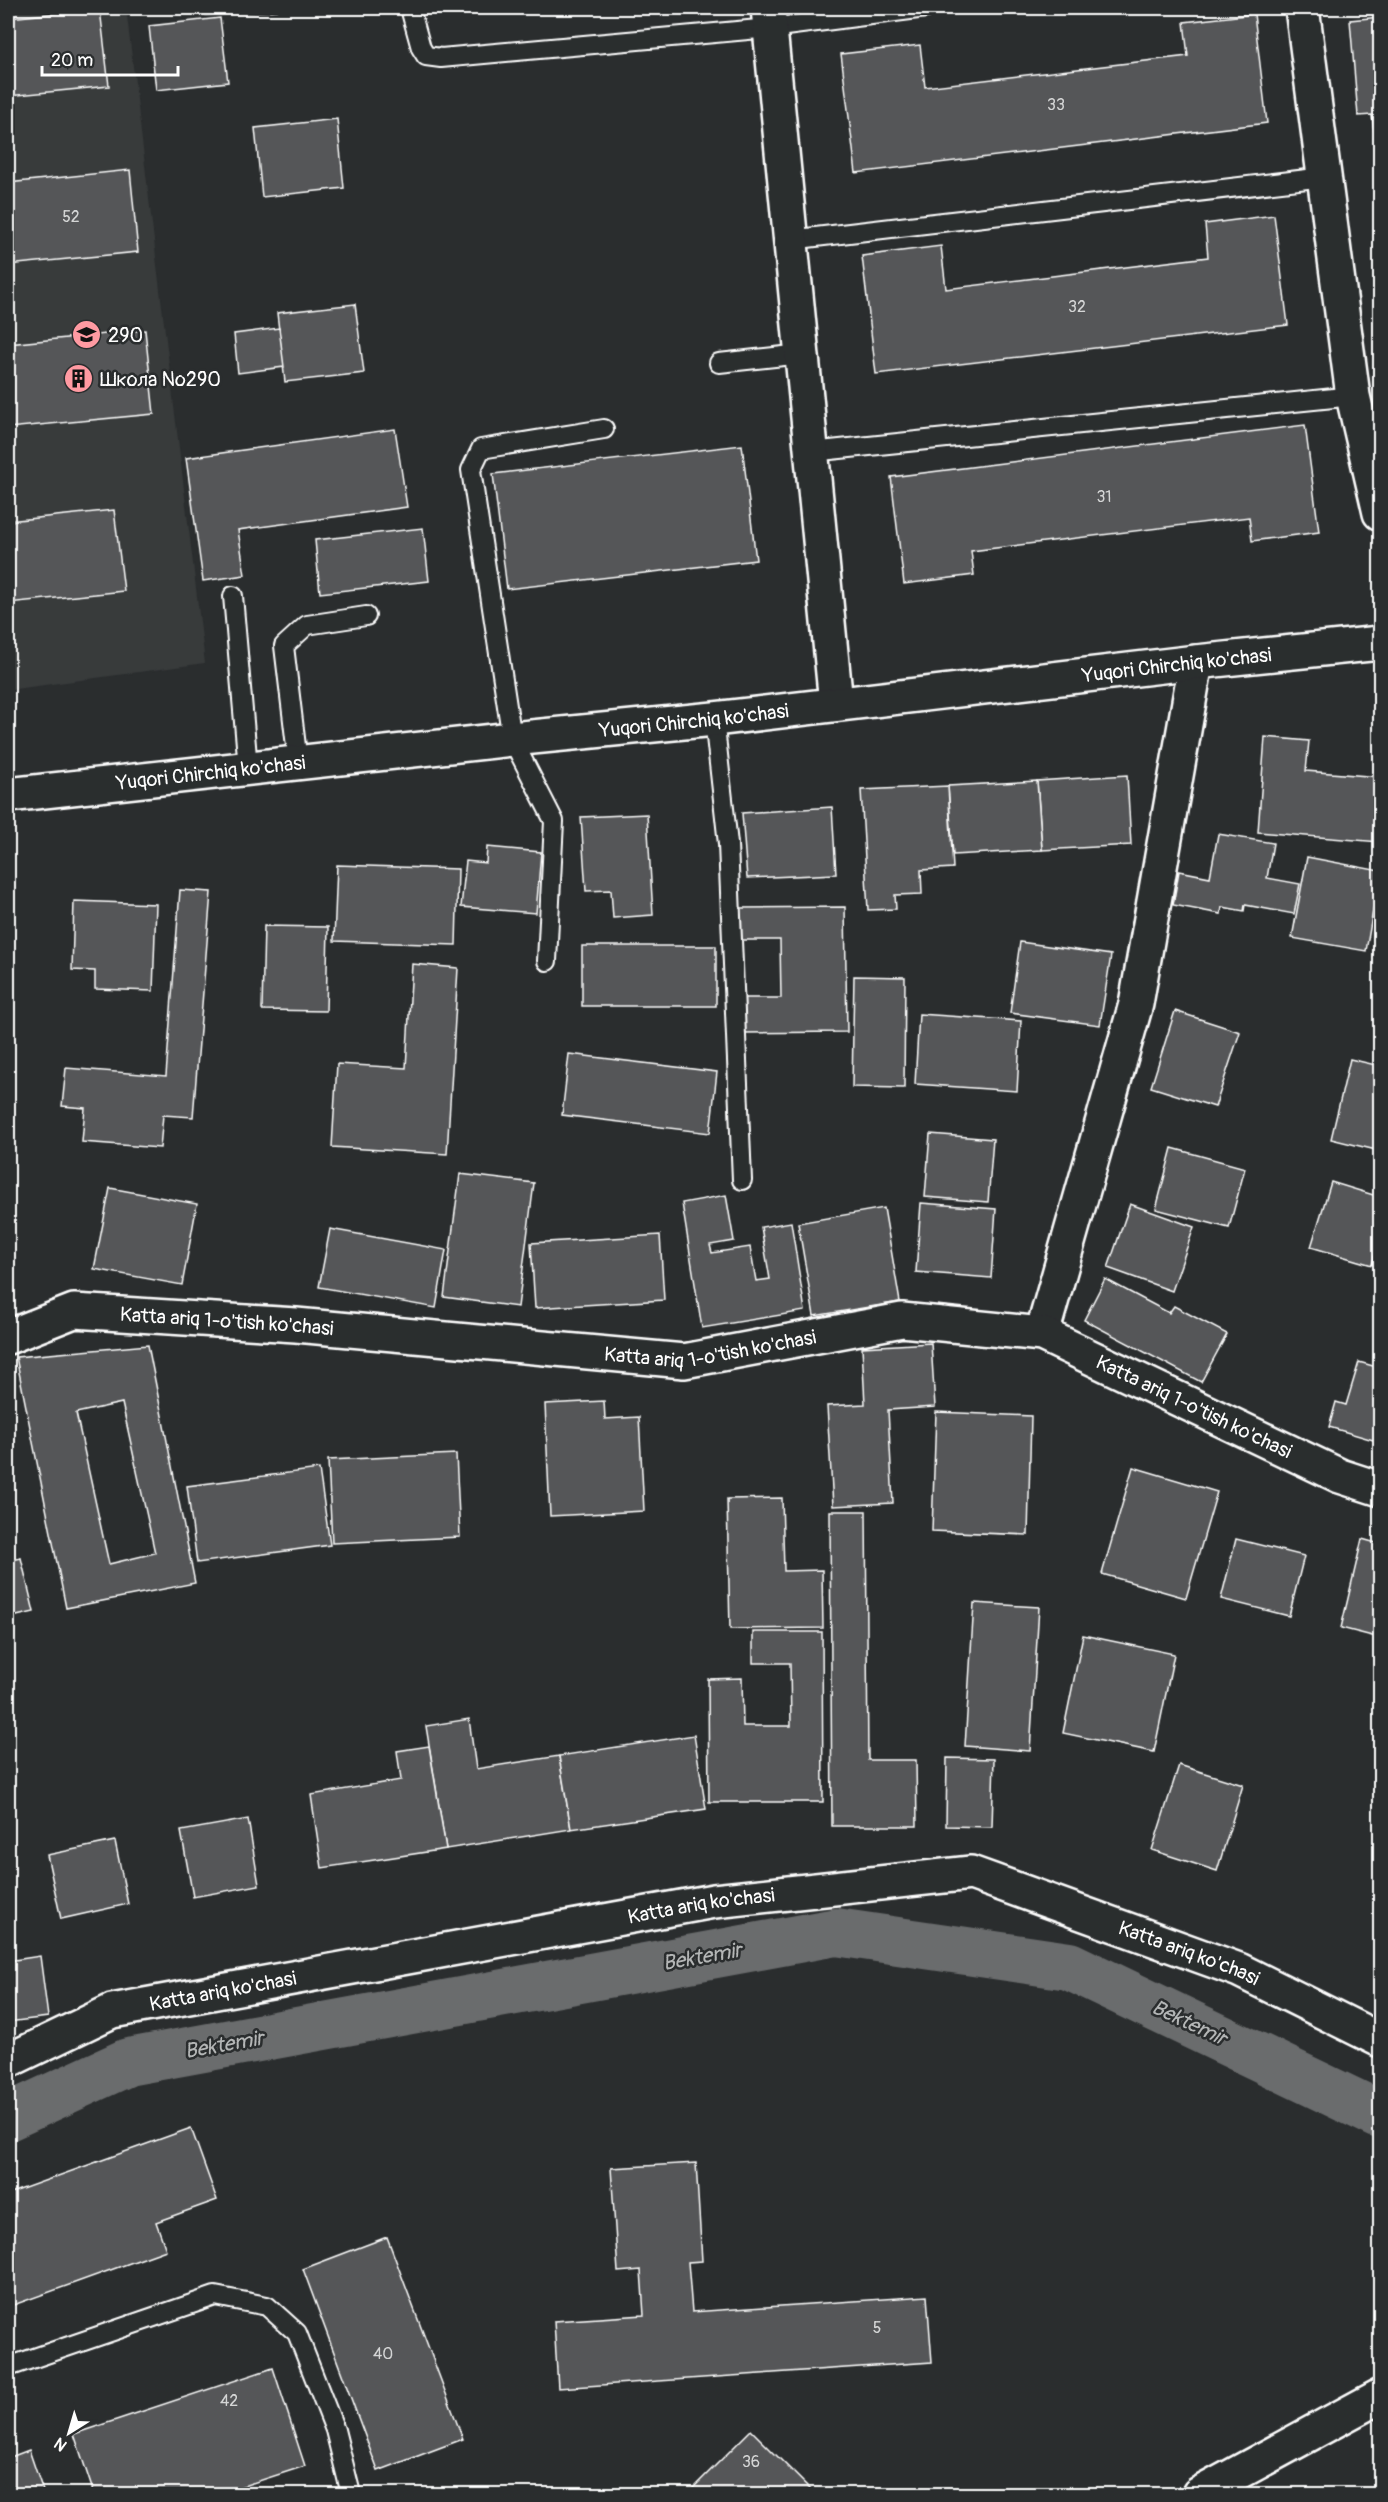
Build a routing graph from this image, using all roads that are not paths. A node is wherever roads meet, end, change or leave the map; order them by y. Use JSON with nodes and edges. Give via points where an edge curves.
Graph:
{"nodes":[{"id":1,"x":410,"y":8,"type":"edge"},
{"id":2,"x":926,"y":8,"type":"edge"},
{"id":3,"x":1302,"y":8,"type":"edge"},
{"id":4,"x":769,"y":18,"type":"edge"},
{"id":5,"x":1324,"y":177,"type":"junction"},
{"id":6,"x":790,"y":240,"type":"junction"},
{"id":7,"x":802,"y":354,"type":"junction"},
{"id":8,"x":719,"y":363,"type":"dead end"},
{"id":9,"x":1353,"y":396,"type":"junction"},
{"id":10,"x":604,"y":429,"type":"dead end"},
{"id":11,"x":811,"y":452,"type":"junction"},
{"id":12,"x":1380,"y":513,"type":"edge"},
{"id":13,"x":233,"y":596,"type":"dead end"},
{"id":14,"x":366,"y":616,"type":"dead end"},
{"id":15,"x":1380,"y":643,"type":"edge"},
{"id":16,"x":1196,"y":662,"type":"junction"},
{"id":17,"x":836,"y":704,"type":"junction"},
{"id":18,"x":714,"y":719,"type":"junction"},
{"id":19,"x":512,"y":739,"type":"junction"},
{"id":20,"x":298,"y":763,"type":"junction"},
{"id":21,"x":248,"y":768,"type":"junction"},
{"id":22,"x":8,"y":795,"type":"edge"},
{"id":23,"x":547,"y":961,"type":"dead end"},
{"id":24,"x":742,"y":1180,"type":"dead end"},
{"id":25,"x":1042,"y":1334,"type":"junction"},
{"id":26,"x":8,"y":1337,"type":"edge"},
{"id":27,"x":1380,"y":1489,"type":"edge"},
{"id":28,"x":1380,"y":2040,"type":"edge"},
{"id":29,"x":8,"y":2061,"type":"edge"},
{"id":30,"x":8,"y":2367,"type":"edge"},
{"id":31,"x":1380,"y":2396,"type":"edge"},
{"id":32,"x":351,"y":2494,"type":"edge"},
{"id":33,"x":1199,"y":2494,"type":"edge"}],
"edges":[{"from":1,"to":4,"type":"lane","via":[[426,56],[441,58]]},
{"from":2,"to":4,"type":"lane"},
{"from":3,"to":5,"type":"street"},
{"from":4,"to":6,"type":"street"},
{"from":5,"to":6,"type":"lane"},
{"from":5,"to":9,"type":"street"},
{"from":6,"to":7,"type":"street"},
{"from":7,"to":8,"type":"lane"},
{"from":7,"to":11,"type":"street"},
{"from":9,"to":11,"type":"lane"},
{"from":9,"to":12,"type":"street"},
{"from":10,"to":19,"type":"lane","via":[[481,449],[471,470]]},
{"from":11,"to":17,"type":"street"},
{"from":13,"to":21,"type":"lane"},
{"from":14,"to":20,"type":"lane","via":[[307,625],[284,646]]},
{"from":15,"to":16,"type":"street","name":"Yuqori Chirchiq ko'chasi"},
{"from":16,"to":17,"type":"street","name":"Yuqori Chirchiq ko'chasi"},
{"from":16,"to":25,"type":"street","via":[[1136,1004]]},
{"from":17,"to":18,"type":"street","name":"Yuqori Chirchiq ko'chasi"},
{"from":18,"to":19,"type":"street","name":"Yuqori Chirchiq ko'chasi"},
{"from":18,"to":24,"type":"lane","via":[[728,844]]},
{"from":19,"to":20,"type":"street","name":"Yuqori Chirchiq ko'chasi"},
{"from":19,"to":23,"type":"lane","via":[[554,821]]},
{"from":20,"to":21,"type":"street","name":"Yuqori Chirchiq ko'chasi"},
{"from":21,"to":22,"type":"street","name":"Yuqori Chirchiq ko'chasi"},
{"from":25,"to":26,"type":"street","name":"Katta ariq 1-o'tish ko'chasi","via":[[902,1320],[684,1361],[296,1325],[74,1311]]},
{"from":25,"to":27,"type":"street","name":"Katta ariq 1-o'tish ko'chasi","via":[[1340,1476]]},
{"from":28,"to":29,"type":"street","name":"Katta ariq ko'chasi","via":[[1239,1970],[971,1873],[714,1901],[112,2010]]},
{"from":30,"to":32,"type":"lane","via":[[215,2296],[267,2306],[297,2333],[335,2430]]},
{"from":31,"to":33,"type":"street"}]}
